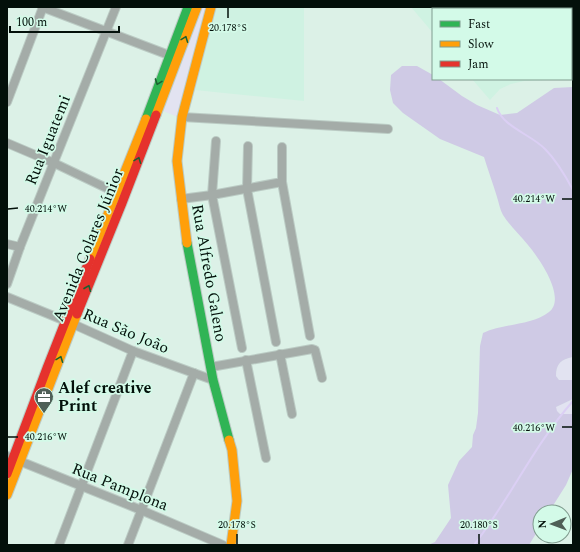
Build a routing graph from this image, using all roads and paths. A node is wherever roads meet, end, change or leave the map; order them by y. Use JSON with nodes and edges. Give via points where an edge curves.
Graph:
{"nodes":[{"id":1,"x":43,"y":7,"type":"edge"},
{"id":2,"x":116,"y":7,"type":"edge"},
{"id":3,"x":188,"y":7,"type":"edge"},
{"id":4,"x":197,"y":7,"type":"edge"},
{"id":5,"x":211,"y":7,"type":"edge"},
{"id":6,"x":106,"y":32,"type":"junction"},
{"id":7,"x":168,"y":55,"type":"junction"},
{"id":8,"x":177,"y":59,"type":"junction"},
{"id":9,"x":7,"y":102,"type":"edge"},
{"id":10,"x":182,"y":117,"type":"junction"},
{"id":11,"x":388,"y":128,"type":"dead end"},
{"id":12,"x":216,"y":141,"type":"dead end"},
{"id":13,"x":7,"y":143,"type":"edge"},
{"id":14,"x":248,"y":146,"type":"dead end"},
{"id":15,"x":282,"y":147,"type":"dead end"},
{"id":16,"x":54,"y":163,"type":"junction"},
{"id":17,"x":282,"y":182,"type":"junction"},
{"id":18,"x":247,"y":189,"type":"junction"},
{"id":19,"x":121,"y":195,"type":"junction"},
{"id":20,"x":212,"y":195,"type":"junction"},
{"id":21,"x":181,"y":199,"type":"junction"},
{"id":22,"x":7,"y":244,"type":"edge"},
{"id":23,"x":20,"y":247,"type":"junction"},
{"id":24,"x":7,"y":284,"type":"edge"},
{"id":25,"x":7,"y":297,"type":"edge"},
{"id":26,"x":69,"y":322,"type":"junction"},
{"id":27,"x":310,"y":336,"type":"dead end"},
{"id":28,"x":276,"y":342,"type":"dead end"},
{"id":29,"x":242,"y":348,"type":"dead end"},
{"id":30,"x":133,"y":351,"type":"junction"},
{"id":31,"x":280,"y":354,"type":"junction"},
{"id":32,"x":246,"y":360,"type":"junction"},
{"id":33,"x":211,"y":367,"type":"junction"},
{"id":34,"x":194,"y":373,"type":"junction"},
{"id":35,"x":322,"y":378,"type":"dead end"},
{"id":36,"x":213,"y":380,"type":"junction"},
{"id":37,"x":292,"y":414,"type":"dead end"},
{"id":38,"x":266,"y":458,"type":"dead end"},
{"id":39,"x":13,"y":459,"type":"edge"},
{"id":40,"x":7,"y":474,"type":"edge"},
{"id":41,"x":81,"y":486,"type":"junction"},
{"id":42,"x":7,"y":495,"type":"edge"},
{"id":43,"x":141,"y":510,"type":"junction"},
{"id":44,"x":59,"y":545,"type":"edge"},
{"id":45,"x":128,"y":545,"type":"edge"},
{"id":46,"x":223,"y":545,"type":"edge"},
{"id":47,"x":231,"y":545,"type":"edge"}],
"edges":[{"from":1,"to":6,"type":"street"},
{"from":1,"to":9,"type":"street"},
{"from":2,"to":6,"type":"street","name":"Rua Iguatemi"},
{"from":3,"to":7,"type":"street","name":"Avenida Colares Júnior"},
{"from":8,"to":4,"type":"street","name":"Avenida Colares Júnior","one_way":true},
{"from":5,"to":10,"type":"street","name":"Rua Alfredo Galeno"},
{"from":6,"to":7,"type":"street"},
{"from":6,"to":16,"type":"street","name":"Rua Iguatemi"},
{"from":7,"to":8,"type":"street"},
{"from":7,"to":19,"type":"street","name":"Avenida Colares Júnior","one_way":true},
{"from":19,"to":8,"type":"street","name":"Avenida Colares Júnior","one_way":true},
{"from":10,"to":11,"type":"street"},
{"from":10,"to":21,"type":"street","name":"Rua Alfredo Galeno","via":[[177,161]]},
{"from":12,"to":20,"type":"street"},
{"from":13,"to":16,"type":"street"},
{"from":14,"to":18,"type":"street"},
{"from":15,"to":17,"type":"street"},
{"from":16,"to":19,"type":"street"},
{"from":16,"to":23,"type":"street","name":"Rua Iguatemi"},
{"from":17,"to":18,"type":"street"},
{"from":17,"to":27,"type":"street"},
{"from":18,"to":20,"type":"street"},
{"from":18,"to":28,"type":"street"},
{"from":19,"to":26,"type":"street","name":"Avenida Colares Júnior"},
{"from":20,"to":21,"type":"street"},
{"from":20,"to":29,"type":"street"},
{"from":21,"to":33,"type":"street","name":"Rua Alfredo Galeno"},
{"from":22,"to":23,"type":"street"},
{"from":23,"to":24,"type":"street","name":"Rua Iguatemi"},
{"from":25,"to":26,"type":"street","name":"Rua São João"},
{"from":26,"to":30,"type":"street","name":"Rua São João"},
{"from":26,"to":39,"type":"street","name":"Avenida Colares Júnior"},
{"from":30,"to":34,"type":"street","name":"Rua São João"},
{"from":30,"to":41,"type":"street"},
{"from":31,"to":32,"type":"street"},
{"from":31,"to":35,"type":"street","via":[[315,350]]},
{"from":31,"to":37,"type":"street"},
{"from":32,"to":33,"type":"street"},
{"from":32,"to":38,"type":"street"},
{"from":33,"to":36,"type":"street","name":"Rua Alfredo Galeno"},
{"from":34,"to":36,"type":"street","name":"Rua São João"},
{"from":34,"to":43,"type":"street"},
{"from":36,"to":47,"type":"street","name":"Rua Alfredo Galeno","via":[[233,457],[237,501]]},
{"from":39,"to":40,"type":"street","name":"Avenida Colares Júnior"},
{"from":39,"to":41,"type":"street","name":"Rua Pamplona"},
{"from":39,"to":42,"type":"street","name":"Avenida Colares Júnior"},
{"from":41,"to":43,"type":"street","name":"Rua Pamplona"},
{"from":41,"to":44,"type":"street"},
{"from":43,"to":45,"type":"street"},
{"from":43,"to":46,"type":"street","name":"Rua Pamplona"}]}
